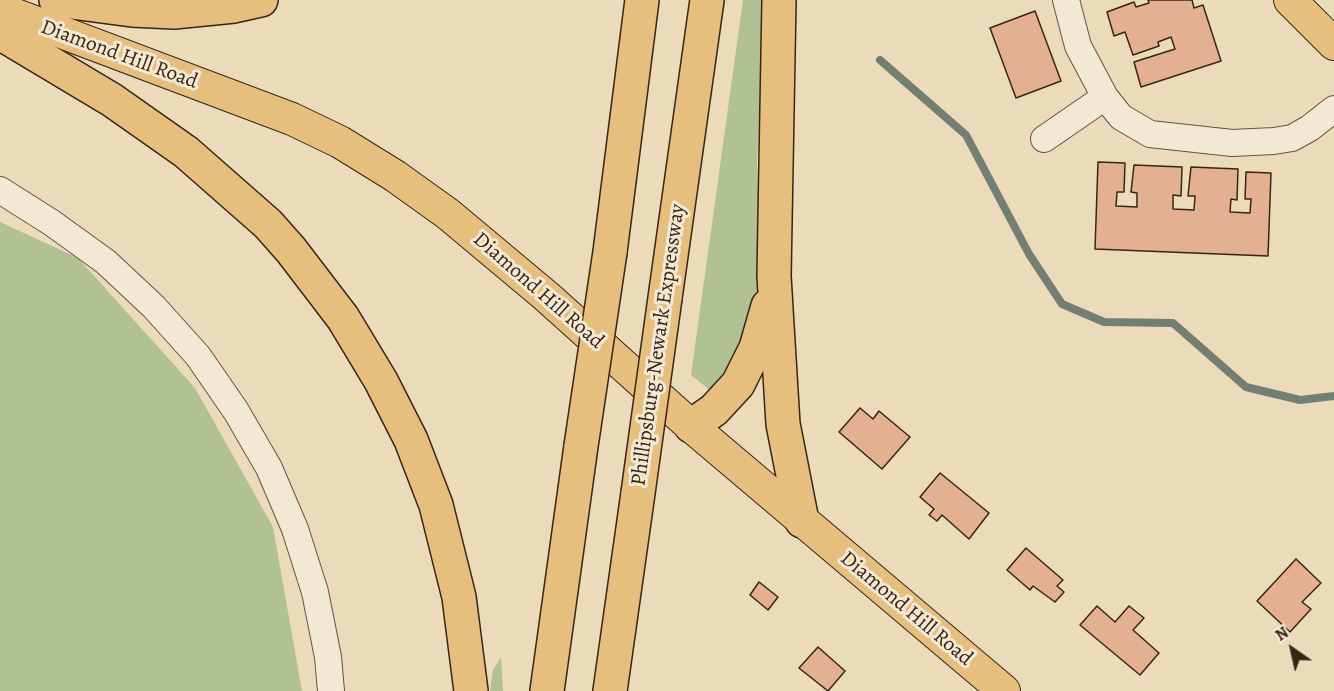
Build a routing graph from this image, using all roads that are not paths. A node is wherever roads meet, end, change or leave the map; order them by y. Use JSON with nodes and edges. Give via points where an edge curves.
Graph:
{"nodes":[{"id":1,"x":56,"y":0,"type":"edge"},
{"id":2,"x":261,"y":0,"type":"edge"},
{"id":3,"x":642,"y":0,"type":"edge"},
{"id":4,"x":707,"y":0,"type":"edge"},
{"id":5,"x":779,"y":0,"type":"edge"},
{"id":6,"x":1065,"y":0,"type":"edge"},
{"id":7,"x":1290,"y":0,"type":"edge"},
{"id":8,"x":0,"y":9,"type":"edge"},
{"id":9,"x":0,"y":33,"type":"edge"},
{"id":10,"x":1334,"y":44,"type":"edge"},
{"id":11,"x":1105,"y":97,"type":"junction"},
{"id":12,"x":1334,"y":109,"type":"edge"},
{"id":13,"x":1044,"y":139,"type":"dead end"},
{"id":14,"x":0,"y":190,"type":"edge"},
{"id":15,"x":774,"y":276,"type":"junction"},
{"id":16,"x":691,"y":426,"type":"junction"},
{"id":17,"x":802,"y":521,"type":"junction"},
{"id":18,"x":331,"y":691,"type":"edge"},
{"id":19,"x":471,"y":691,"type":"edge"},
{"id":20,"x":547,"y":691,"type":"edge"},
{"id":21,"x":610,"y":691,"type":"edge"},
{"id":22,"x":1004,"y":691,"type":"edge"}],
"edges":[{"from":1,"to":2,"type":"highway","via":[[174,12]]},
{"from":3,"to":20,"type":"highway","bridge":true},
{"from":4,"to":21,"type":"highway","name":"Phillipsburg-Newark Expressway","bridge":true},
{"from":5,"to":15,"type":"highway"},
{"from":6,"to":11,"type":"street","via":[[1078,46]]},
{"from":7,"to":10,"type":"main road"},
{"from":8,"to":16,"type":"main road","name":"Diamond Hill Road","via":[[254,103],[368,158],[448,214]]},
{"from":9,"to":19,"type":"highway","via":[[112,100],[186,152],[268,224],[344,318],[411,440],[436,505],[459,597]]},
{"from":11,"to":12,"type":"street","via":[[1120,117],[1150,134],[1232,143],[1292,138]]},
{"from":11,"to":13,"type":"street"},
{"from":14,"to":18,"type":"street","via":[[106,262],[198,356],[236,411],[269,468],[295,529],[315,592]]},
{"from":15,"to":16,"type":"highway","via":[[748,368],[725,399]]},
{"from":15,"to":17,"type":"highway","via":[[783,424]]},
{"from":16,"to":17,"type":"main road","name":"Diamond Hill Road"},
{"from":17,"to":22,"type":"main road","name":"Diamond Hill Road"}]}
